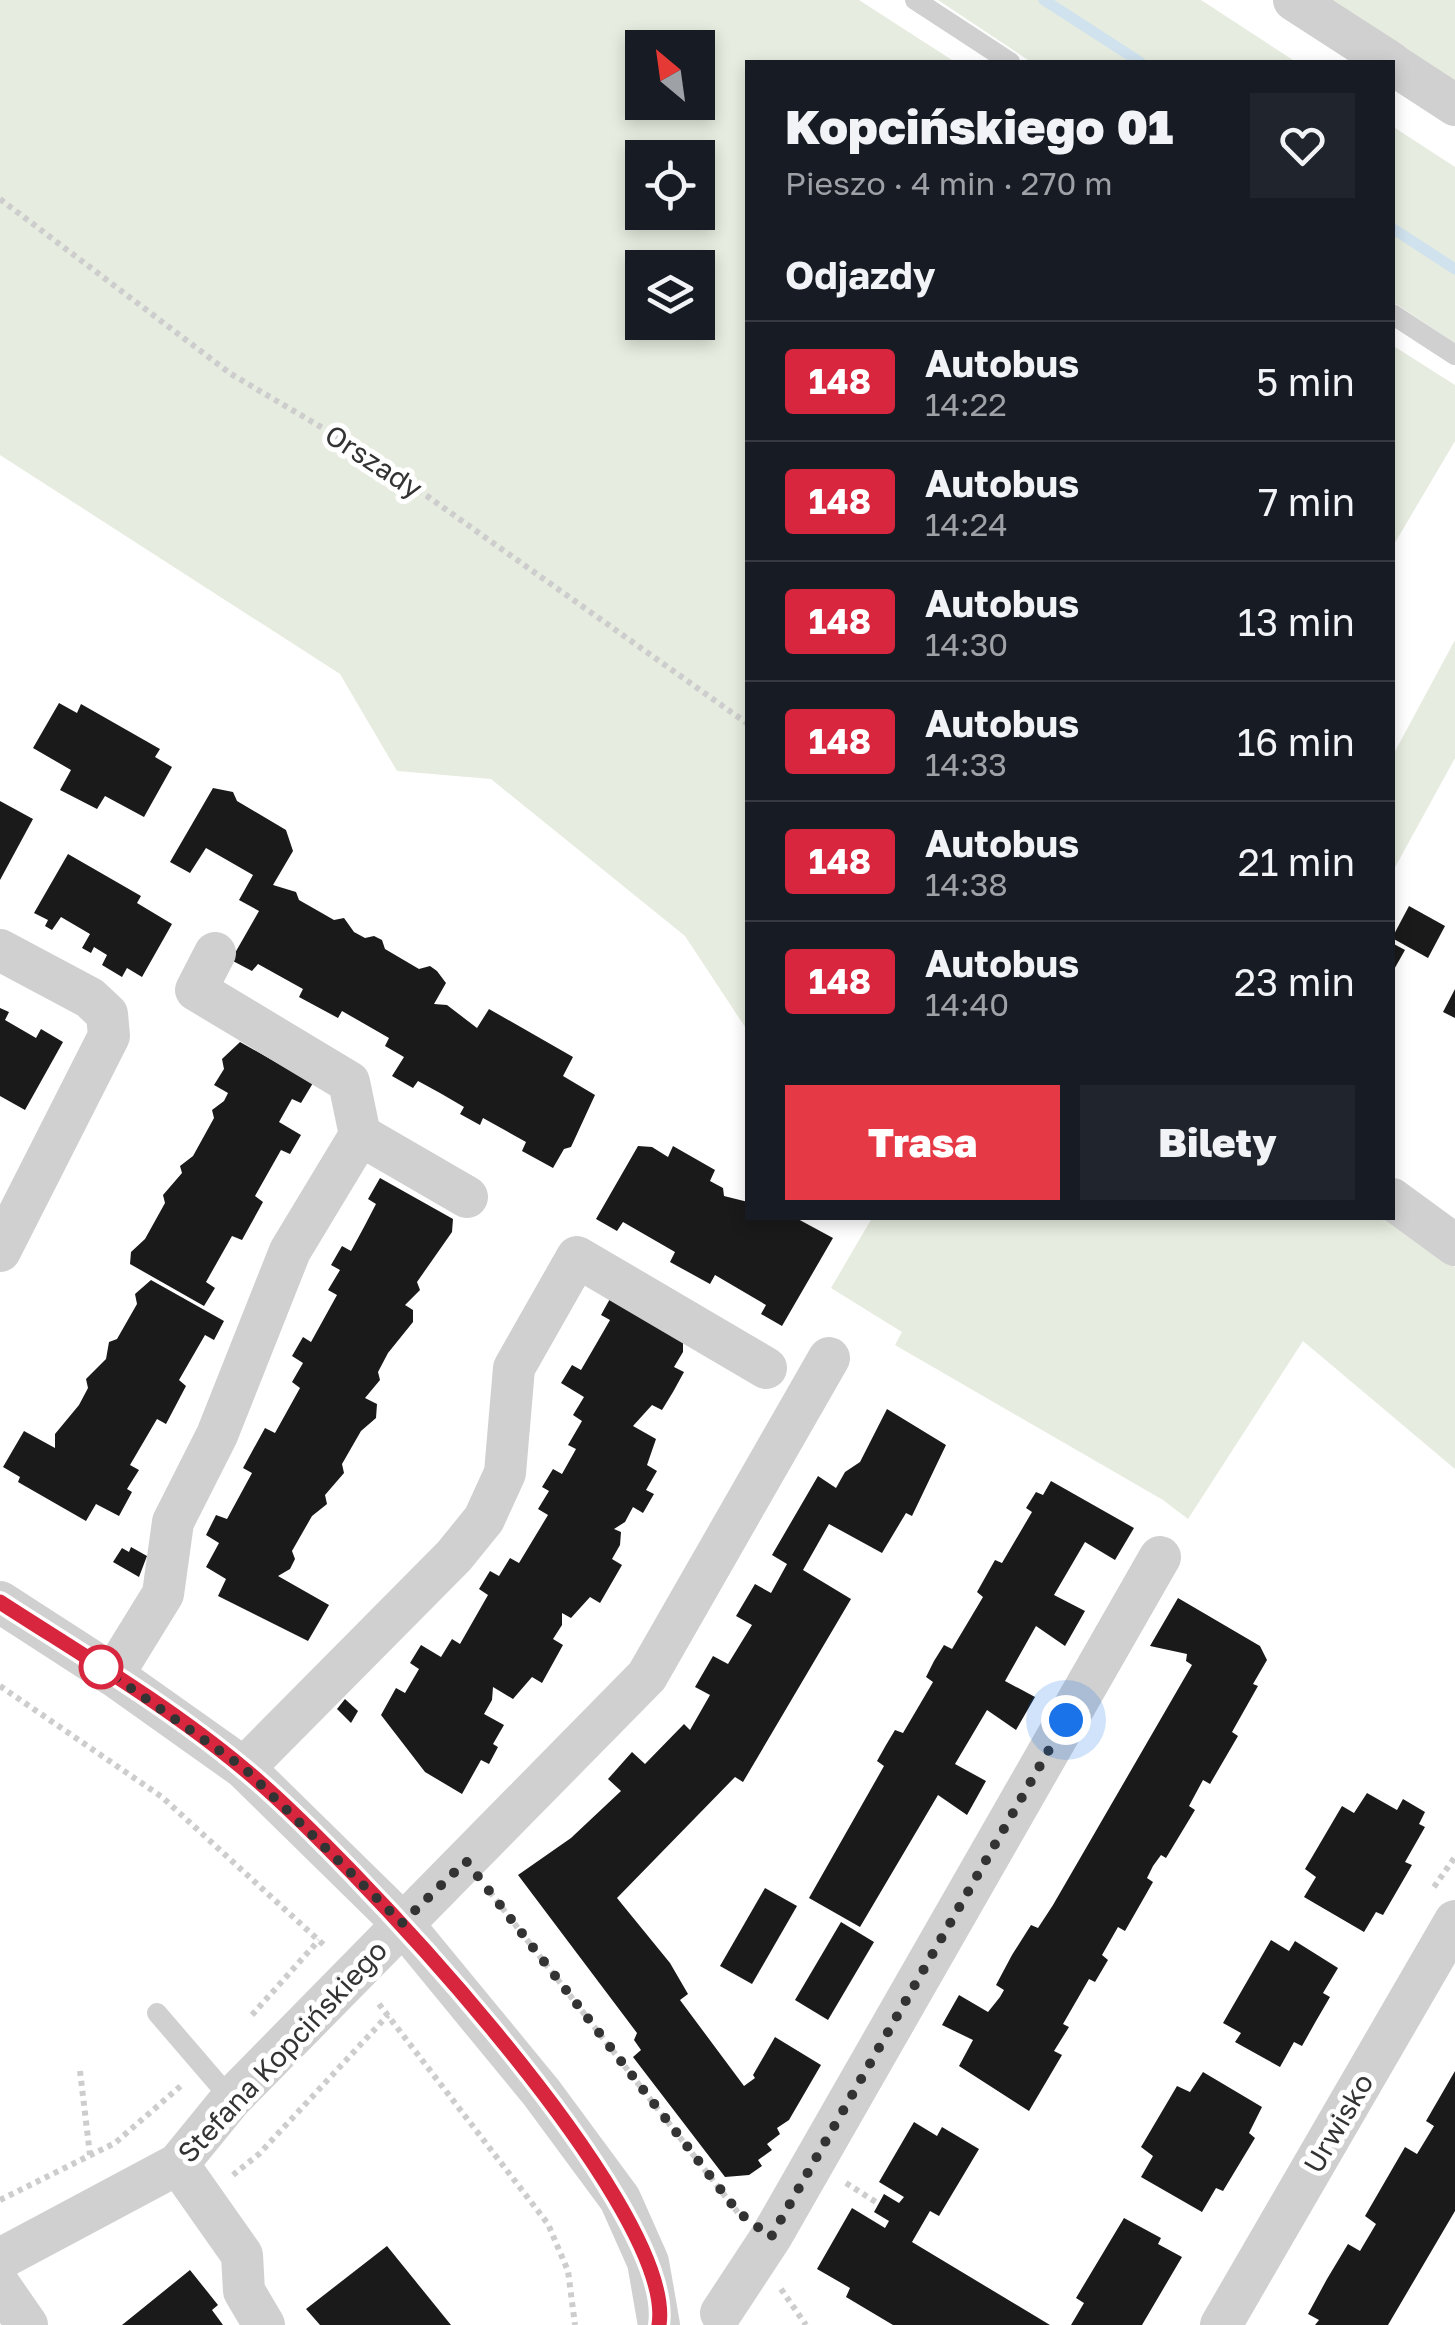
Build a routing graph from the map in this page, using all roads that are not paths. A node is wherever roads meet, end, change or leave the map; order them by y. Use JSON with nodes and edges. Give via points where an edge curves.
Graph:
{"nodes":[{"id":1,"x":915,"y":0,"type":"edge"},
{"id":2,"x":1294,"y":0,"type":"edge"},
{"id":3,"x":1007,"y":60,"type":"edge"},
{"id":4,"x":1386,"y":60,"type":"edge"},
{"id":5,"x":1395,"y":66,"type":"edge"},
{"id":6,"x":1455,"y":105,"type":"edge"},
{"id":7,"x":1395,"y":316,"type":"edge"},
{"id":8,"x":1455,"y":355,"type":"edge"},
{"id":9,"x":0,"y":950,"type":"edge"},
{"id":10,"x":216,"y":953,"type":"dead end"},
{"id":11,"x":360,"y":1135,"type":"junction"},
{"id":12,"x":467,"y":1196,"type":"dead end"},
{"id":13,"x":1395,"y":1200,"type":"edge"},
{"id":14,"x":1455,"y":1246,"type":"edge"},
{"id":15,"x":0,"y":1251,"type":"edge"},
{"id":16,"x":829,"y":1358,"type":"dead end"},
{"id":17,"x":766,"y":1368,"type":"dead end"},
{"id":18,"x":1160,"y":1556,"type":"dead end"},
{"id":19,"x":0,"y":1602,"type":"edge"},
{"id":20,"x":113,"y":1675,"type":"junction"},
{"id":21,"x":244,"y":1768,"type":"junction"},
{"id":22,"x":1455,"y":1921,"type":"edge"},
{"id":23,"x":402,"y":1923,"type":"junction"},
{"id":24,"x":157,"y":2013,"type":"dead end"},
{"id":25,"x":231,"y":2099,"type":"junction"},
{"id":26,"x":178,"y":2164,"type":"junction"},
{"id":27,"x":0,"y":2259,"type":"edge"},
{"id":28,"x":0,"y":2286,"type":"edge"},
{"id":29,"x":726,"y":2319,"type":"edge"},
{"id":30,"x":660,"y":2321,"type":"edge"},
{"id":31,"x":28,"y":2325,"type":"edge"},
{"id":32,"x":264,"y":2325,"type":"edge"},
{"id":33,"x":1221,"y":2325,"type":"edge"}],
"edges":[{"from":1,"to":3,"type":"lane"},
{"from":2,"to":4,"type":"street"},
{"from":5,"to":6,"type":"street"},
{"from":7,"to":8,"type":"lane"},
{"from":9,"to":15,"type":"street","via":[[90,998],[107,1014],[109,1036]]},
{"from":10,"to":11,"type":"street","via":[[196,990],[349,1082]]},
{"from":11,"to":12,"type":"street"},
{"from":11,"to":20,"type":"street","via":[[290,1251],[216,1436],[173,1522],[163,1594]]},
{"from":13,"to":14,"type":"street"},
{"from":16,"to":23,"type":"street","name":"Stefana Kopcińskiego","via":[[647,1676]]},
{"from":17,"to":21,"type":"street","via":[[577,1257],[514,1368],[505,1473],[484,1518]]},
{"from":18,"to":29,"type":"street"},
{"from":19,"to":20,"type":"street"},
{"from":20,"to":21,"type":"street"},
{"from":21,"to":23,"type":"street"},
{"from":22,"to":33,"type":"street","name":"Urwisko"},
{"from":23,"to":25,"type":"street","name":"Stefana Kopcińskiego"},
{"from":23,"to":30,"type":"street","via":[[620,2198],[648,2262]]},
{"from":24,"to":25,"type":"lane"},
{"from":25,"to":26,"type":"street","name":"Stefana Kopcińskiego"},
{"from":26,"to":27,"type":"street","name":"Stefana Kopcińskiego"},
{"from":26,"to":32,"type":"street","via":[[242,2255],[244,2291]]},
{"from":28,"to":31,"type":"street"},
{"from":29,"to":30,"type":"street"}]}
